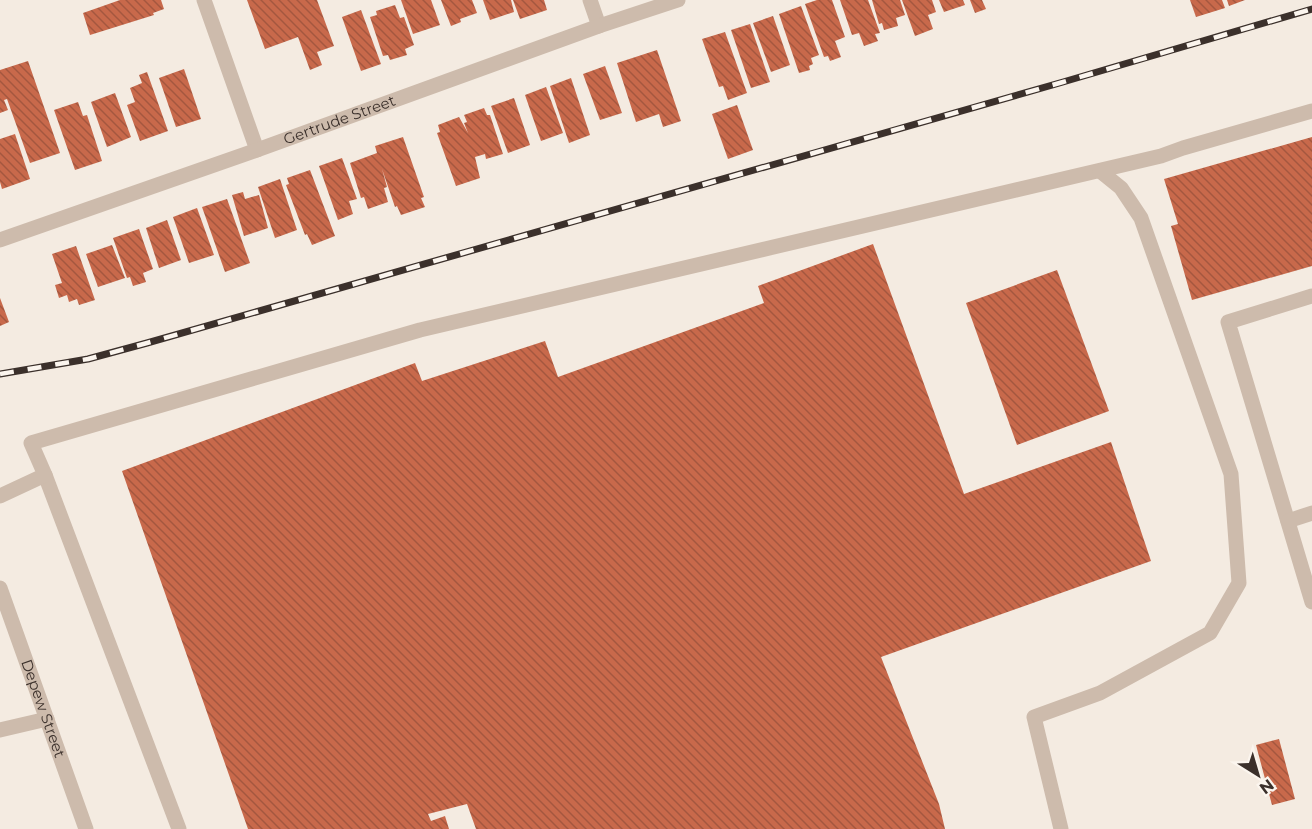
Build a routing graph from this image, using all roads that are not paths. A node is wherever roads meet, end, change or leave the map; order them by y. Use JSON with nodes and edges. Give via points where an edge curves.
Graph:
{"nodes":[{"id":1,"x":204,"y":0,"type":"edge"},
{"id":2,"x":590,"y":0,"type":"edge"},
{"id":3,"x":678,"y":0,"type":"edge"},
{"id":4,"x":599,"y":26,"type":"junction"},
{"id":5,"x":1312,"y":111,"type":"edge"},
{"id":6,"x":258,"y":150,"type":"junction"},
{"id":7,"x":1100,"y":171,"type":"junction"},
{"id":8,"x":0,"y":240,"type":"edge"},
{"id":9,"x":1312,"y":296,"type":"edge"},
{"id":10,"x":45,"y":476,"type":"junction"},
{"id":11,"x":0,"y":496,"type":"edge"},
{"id":12,"x":1312,"y":513,"type":"edge"},
{"id":13,"x":1288,"y":521,"type":"junction"},
{"id":14,"x":0,"y":588,"type":"edge"},
{"id":15,"x":1312,"y":602,"type":"edge"},
{"id":16,"x":47,"y":719,"type":"junction"},
{"id":17,"x":0,"y":730,"type":"edge"},
{"id":18,"x":86,"y":829,"type":"edge"},
{"id":19,"x":179,"y":829,"type":"edge"},
{"id":20,"x":1061,"y":829,"type":"edge"}],
"edges":[{"from":1,"to":6,"type":"street"},
{"from":2,"to":4,"type":"street"},
{"from":3,"to":4,"type":"street","name":"Gertrude Street"},
{"from":4,"to":6,"type":"street","name":"Gertrude Street"},
{"from":5,"to":7,"type":"street"},
{"from":6,"to":8,"type":"street","name":"Gertrude Street"},
{"from":7,"to":10,"type":"street","via":[[409,333],[31,443]]},
{"from":7,"to":20,"type":"street","via":[[1121,188],[1141,218],[1231,474],[1239,583],[1210,633],[1100,693],[1034,717]]},
{"from":9,"to":13,"type":"street","via":[[1228,322]]},
{"from":10,"to":11,"type":"street"},
{"from":10,"to":19,"type":"street"},
{"from":12,"to":13,"type":"street"},
{"from":13,"to":15,"type":"street"},
{"from":14,"to":16,"type":"street","name":"Depew Street"},
{"from":16,"to":17,"type":"street"},
{"from":16,"to":18,"type":"street","name":"Depew Street"}]}
